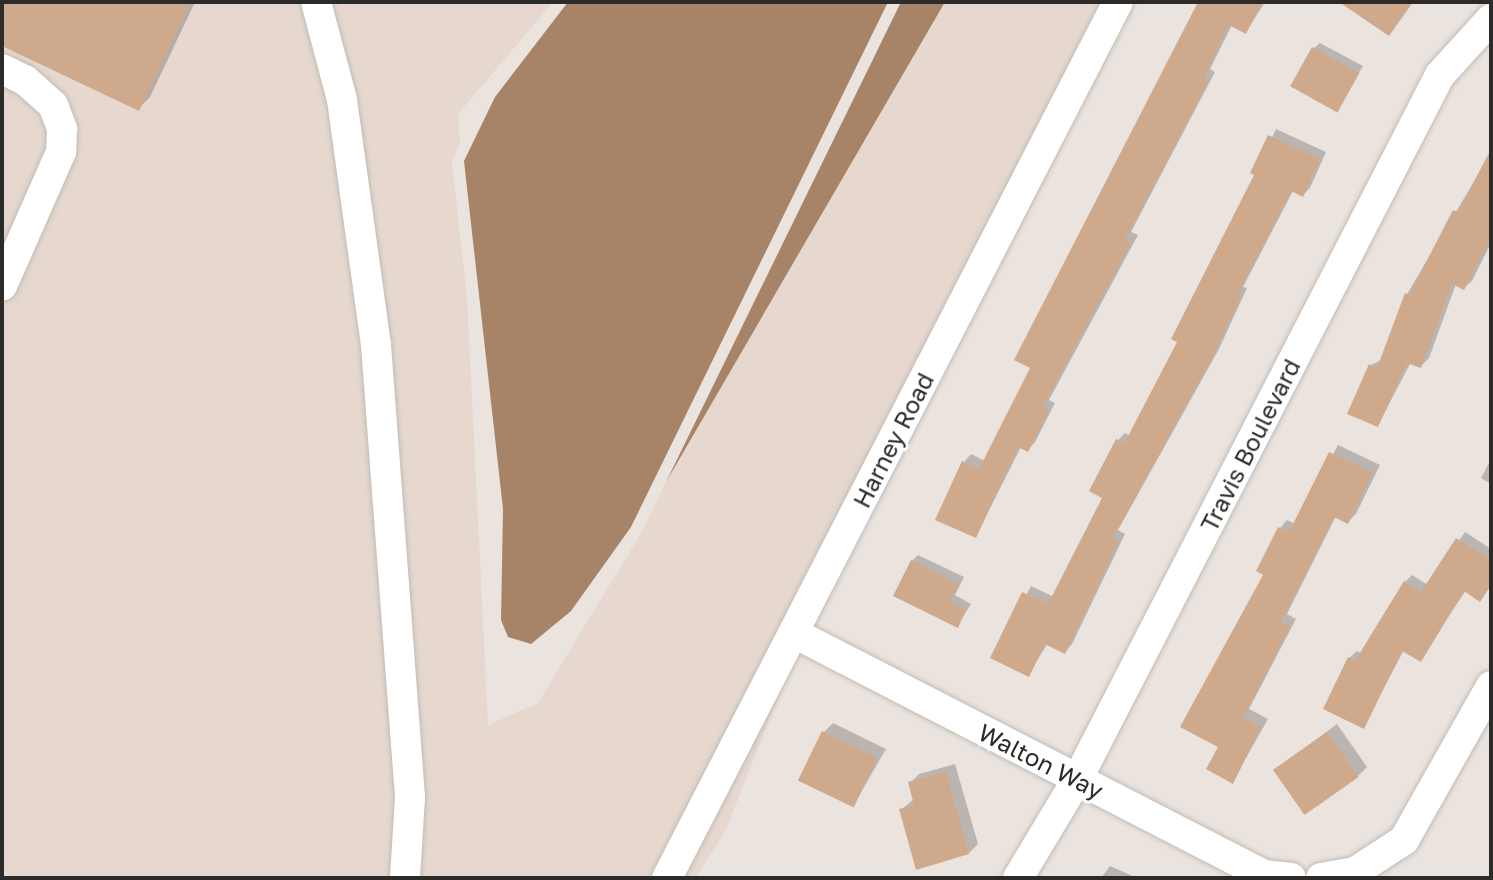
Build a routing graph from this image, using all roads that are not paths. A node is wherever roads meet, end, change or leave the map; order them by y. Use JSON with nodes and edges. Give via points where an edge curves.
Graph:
{"nodes":[{"id":1,"x":316,"y":2,"type":"edge"},
{"id":2,"x":1118,"y":2,"type":"edge"},
{"id":3,"x":1491,"y":19,"type":"edge"},
{"id":4,"x":2,"y":69,"type":"edge"},
{"id":5,"x":2,"y":286,"type":"edge"},
{"id":6,"x":794,"y":633,"type":"junction"},
{"id":7,"x":1491,"y":686,"type":"edge"},
{"id":8,"x":1077,"y":780,"type":"junction"},
{"id":9,"x":405,"y":878,"type":"edge"},
{"id":10,"x":667,"y":878,"type":"edge"},
{"id":11,"x":1018,"y":878,"type":"edge"},
{"id":12,"x":1291,"y":878,"type":"edge"},
{"id":13,"x":1321,"y":878,"type":"edge"}],
"edges":[{"from":1,"to":9,"type":"street","via":[[342,100],[376,345],[410,798]]},
{"from":2,"to":6,"type":"street","name":"Harney Road"},
{"from":3,"to":8,"type":"street","name":"Travis Boulevard","via":[[1440,75]]},
{"from":4,"to":5,"type":"street","via":[[25,80],[53,106],[62,129],[61,152]]},
{"from":6,"to":8,"type":"street","name":"Walton Way"},
{"from":6,"to":10,"type":"street","name":"Harney Road"},
{"from":7,"to":13,"type":"street","via":[[1404,840],[1355,872]]},
{"from":8,"to":11,"type":"street","name":"Travis Boulevard"},
{"from":8,"to":12,"type":"street","name":"Walton Way","via":[[1264,875]]}]}
